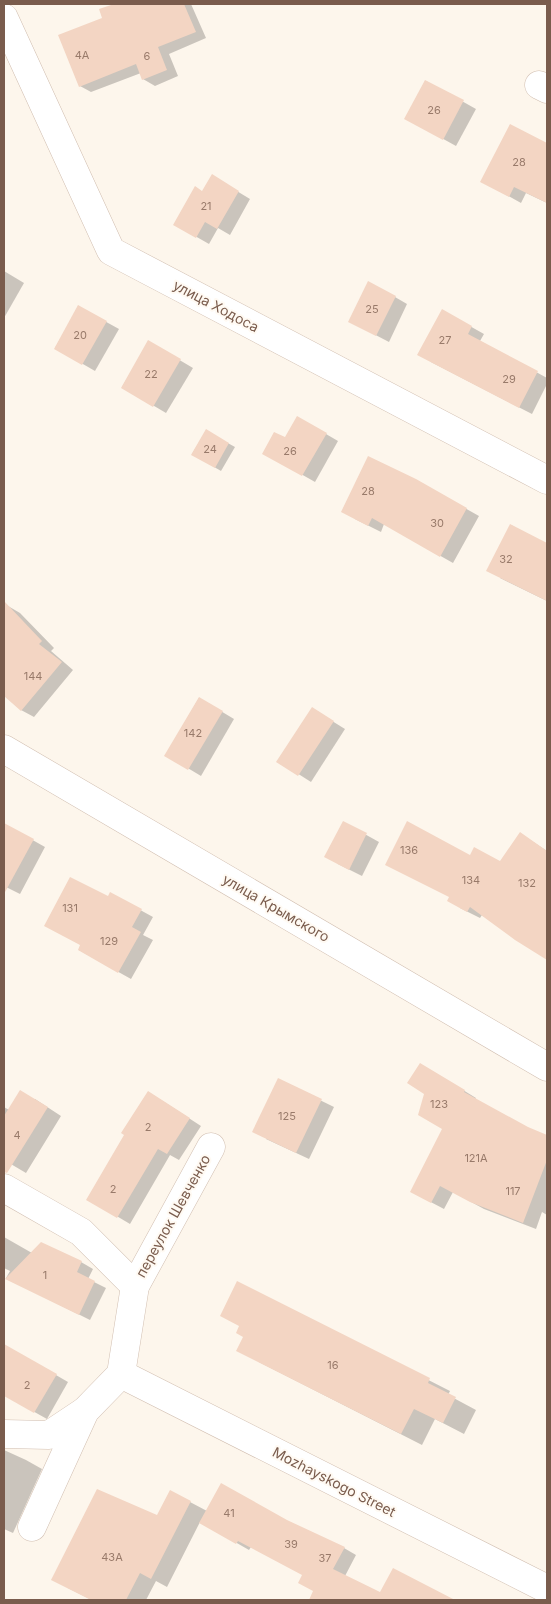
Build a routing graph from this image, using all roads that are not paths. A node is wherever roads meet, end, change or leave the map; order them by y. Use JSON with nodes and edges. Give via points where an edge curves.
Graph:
{"nodes":[{"id":1,"x":4,"y":18,"type":"edge"},
{"id":2,"x":547,"y":480,"type":"edge"},
{"id":3,"x":4,"y":749,"type":"edge"},
{"id":4,"x":547,"y":1067,"type":"edge"},
{"id":5,"x":211,"y":1147,"type":"dead end"},
{"id":6,"x":4,"y":1188,"type":"edge"},
{"id":7,"x":135,"y":1286,"type":"junction"},
{"id":8,"x":121,"y":1374,"type":"junction"},
{"id":9,"x":85,"y":1411,"type":"junction"},
{"id":10,"x":4,"y":1434,"type":"edge"},
{"id":11,"x":32,"y":1527,"type":"dead end"},
{"id":12,"x":547,"y":1589,"type":"edge"}],
"edges":[{"from":1,"to":2,"type":"street","name":"улица Ходоса","via":[[111,251]]},
{"from":3,"to":4,"type":"street","name":"улица Крымского"},
{"from":5,"to":7,"type":"street","name":"переулок Шевченко"},
{"from":6,"to":7,"type":"street","via":[[81,1232]]},
{"from":7,"to":8,"type":"street","name":"переулок Шевченко"},
{"from":8,"to":9,"type":"street"},
{"from":8,"to":12,"type":"street","name":"Mozhayskogo Street"},
{"from":9,"to":10,"type":"street","via":[[49,1435]]},
{"from":9,"to":11,"type":"street"}]}
